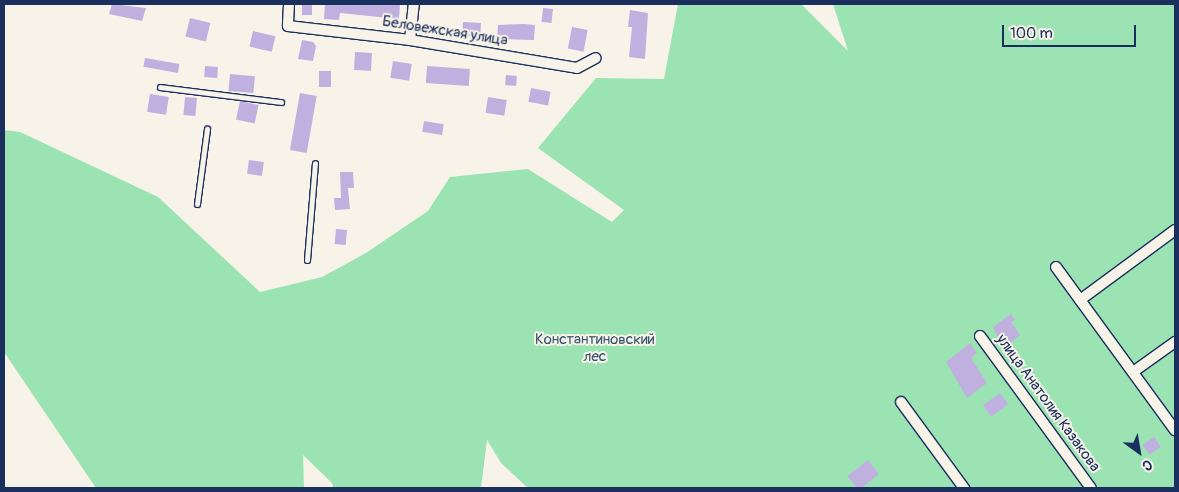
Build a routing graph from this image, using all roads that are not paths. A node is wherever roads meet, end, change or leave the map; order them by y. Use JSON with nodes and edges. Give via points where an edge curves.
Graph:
{"nodes":[{"id":1,"x":289,"y":4,"type":"edge"},
{"id":2,"x":414,"y":4,"type":"edge"},
{"id":3,"x":410,"y":40,"type":"junction"},
{"id":4,"x":596,"y":58,"type":"dead end"},
{"id":5,"x":160,"y":86,"type":"dead end"},
{"id":6,"x":281,"y":102,"type":"dead end"},
{"id":7,"x":207,"y":128,"type":"dead end"},
{"id":8,"x":315,"y":163,"type":"dead end"},
{"id":9,"x":197,"y":204,"type":"dead end"},
{"id":10,"x":1175,"y":230,"type":"edge"},
{"id":11,"x":307,"y":260,"type":"dead end"},
{"id":12,"x":1056,"y":267,"type":"dead end"},
{"id":13,"x":1080,"y":300,"type":"junction"},
{"id":14,"x":980,"y":336,"type":"dead end"},
{"id":15,"x":1175,"y":342,"type":"edge"},
{"id":16,"x":1133,"y":372,"type":"junction"},
{"id":17,"x":902,"y":402,"type":"dead end"},
{"id":18,"x":1175,"y":430,"type":"edge"},
{"id":19,"x":964,"y":488,"type":"edge"},
{"id":20,"x":1091,"y":488,"type":"edge"}],
"edges":[{"from":1,"to":3,"type":"street","name":"Беловежская улица","via":[[288,26]]},
{"from":2,"to":3,"type":"street"},
{"from":3,"to":4,"type":"street","name":"Беловежская улица","via":[[577,68]]},
{"from":5,"to":6,"type":"lane"},
{"from":7,"to":9,"type":"lane"},
{"from":8,"to":11,"type":"lane"},
{"from":10,"to":13,"type":"street"},
{"from":12,"to":13,"type":"street"},
{"from":13,"to":16,"type":"street"},
{"from":14,"to":20,"type":"street","name":"улица Анатолия Казакова"},
{"from":15,"to":16,"type":"street"},
{"from":16,"to":18,"type":"street"},
{"from":17,"to":19,"type":"street"}]}
